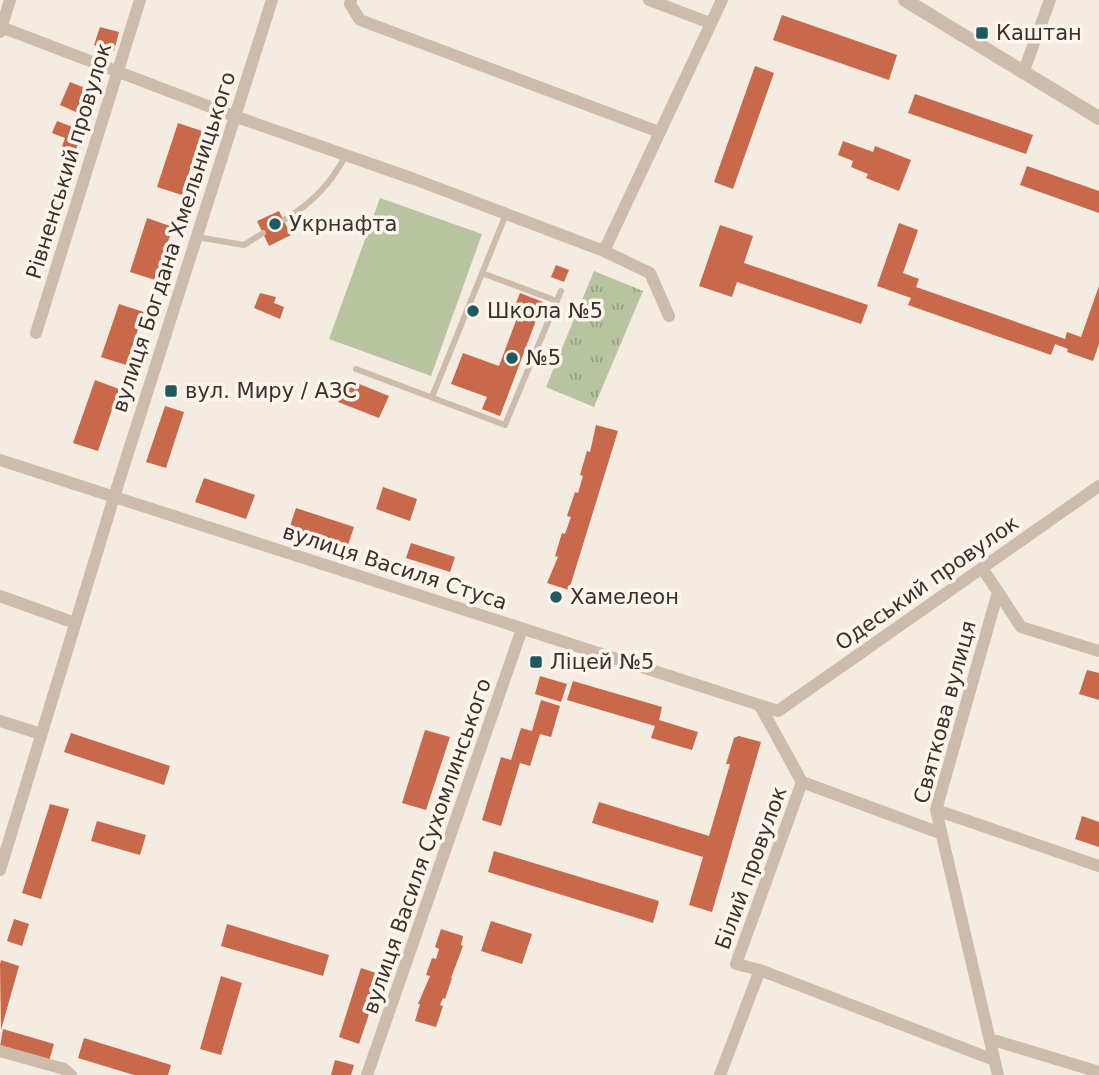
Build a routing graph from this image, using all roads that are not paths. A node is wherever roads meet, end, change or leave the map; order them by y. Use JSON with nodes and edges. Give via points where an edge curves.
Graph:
{"nodes":[{"id":1,"x":10,"y":0,"type":"edge"},
{"id":2,"x":140,"y":0,"type":"edge"},
{"id":3,"x":272,"y":0,"type":"edge"},
{"id":4,"x":351,"y":0,"type":"edge"},
{"id":5,"x":649,"y":0,"type":"edge"},
{"id":6,"x":722,"y":0,"type":"edge"},
{"id":7,"x":905,"y":0,"type":"edge"},
{"id":8,"x":1050,"y":0,"type":"edge"},
{"id":9,"x":710,"y":23,"type":"junction"},
{"id":10,"x":1,"y":30,"type":"edge"},
{"id":11,"x":116,"y":71,"type":"junction"},
{"id":12,"x":1023,"y":73,"type":"junction"},
{"id":13,"x":234,"y":116,"type":"junction"},
{"id":14,"x":1099,"y":118,"type":"edge"},
{"id":15,"x":659,"y":132,"type":"junction"},
{"id":16,"x":346,"y":155,"type":"junction"},
{"id":17,"x":506,"y":214,"type":"junction"},
{"id":18,"x":284,"y":220,"type":"dead end"},
{"id":19,"x":263,"y":233,"type":"dead end"},
{"id":20,"x":195,"y":237,"type":"junction"},
{"id":21,"x":604,"y":251,"type":"junction"},
{"id":22,"x":482,"y":273,"type":"junction"},
{"id":23,"x":561,"y":291,"type":"dead end"},
{"id":24,"x":557,"y":301,"type":"junction"},
{"id":25,"x":669,"y":316,"type":"dead end"},
{"id":26,"x":36,"y":333,"type":"dead end"},
{"id":27,"x":356,"y":369,"type":"dead end"},
{"id":28,"x":432,"y":397,"type":"junction"},
{"id":29,"x":0,"y":460,"type":"edge"},
{"id":30,"x":1099,"y":486,"type":"edge"},
{"id":31,"x":114,"y":497,"type":"junction"},
{"id":32,"x":982,"y":568,"type":"junction"},
{"id":33,"x":998,"y":592,"type":"junction"},
{"id":34,"x":0,"y":596,"type":"edge"},
{"id":35,"x":75,"y":623,"type":"junction"},
{"id":36,"x":522,"y":629,"type":"junction"},
{"id":37,"x":1099,"y":651,"type":"edge"},
{"id":38,"x":760,"y":706,"type":"junction"},
{"id":39,"x":778,"y":712,"type":"joint"},
{"id":40,"x":0,"y":721,"type":"edge"},
{"id":41,"x":41,"y":734,"type":"junction"},
{"id":42,"x":802,"y":782,"type":"junction"},
{"id":43,"x":936,"y":810,"type":"junction"},
{"id":44,"x":940,"y":833,"type":"junction"},
{"id":45,"x":1,"y":863,"type":"edge"},
{"id":46,"x":1099,"y":866,"type":"edge"},
{"id":47,"x":760,"y":970,"type":"junction"},
{"id":48,"x":990,"y":1039,"type":"junction"},
{"id":49,"x":0,"y":1051,"type":"edge"},
{"id":50,"x":995,"y":1060,"type":"junction"},
{"id":51,"x":1099,"y":1072,"type":"edge"},
{"id":52,"x":71,"y":1075,"type":"edge"},
{"id":53,"x":367,"y":1075,"type":"edge"},
{"id":54,"x":720,"y":1075,"type":"edge"},
{"id":55,"x":998,"y":1075,"type":"edge"}],
"edges":[{"from":1,"to":10,"type":"street"},
{"from":2,"to":11,"type":"street","name":"Рівненський провулок"},
{"from":3,"to":13,"type":"street","name":"вулиця Богдана Хмельницького"},
{"from":4,"to":15,"type":"street","via":[[360,20]]},
{"from":5,"to":9,"type":"street"},
{"from":6,"to":9,"type":"street"},
{"from":7,"to":12,"type":"street"},
{"from":8,"to":12,"type":"street"},
{"from":9,"to":15,"type":"street"},
{"from":10,"to":11,"type":"street"},
{"from":11,"to":13,"type":"street"},
{"from":11,"to":26,"type":"street","name":"Рівненський провулок"},
{"from":12,"to":14,"type":"street"},
{"from":13,"to":16,"type":"street"},
{"from":13,"to":20,"type":"street","name":"вулиця Богдана Хмельницького"},
{"from":15,"to":21,"type":"street"},
{"from":16,"to":17,"type":"street"},
{"from":16,"to":18,"type":"lane","via":[[333,179]]},
{"from":17,"to":21,"type":"street"},
{"from":17,"to":22,"type":"lane"},
{"from":19,"to":20,"type":"lane","via":[[244,245]]},
{"from":20,"to":31,"type":"street","name":"вулиця Богдана Хмельницького"},
{"from":21,"to":25,"type":"street","via":[[650,273]]},
{"from":22,"to":24,"type":"lane"},
{"from":22,"to":28,"type":"lane"},
{"from":23,"to":24,"type":"lane"},
{"from":24,"to":28,"type":"lane","via":[[505,425]]},
{"from":27,"to":28,"type":"lane"},
{"from":29,"to":31,"type":"street","name":"вулиця Василя Стуса"},
{"from":30,"to":32,"type":"street","name":"Одеський провулок"},
{"from":31,"to":35,"type":"street","name":"вулиця Богдана Хмельницького"},
{"from":31,"to":36,"type":"street","name":"вулиця Василя Стуса"},
{"from":32,"to":33,"type":"street"},
{"from":32,"to":39,"type":"street","name":"Одеський провулок"},
{"from":33,"to":37,"type":"street","via":[[1021,627]]},
{"from":33,"to":43,"type":"street","name":"Святкова вулиця"},
{"from":34,"to":35,"type":"street"},
{"from":35,"to":41,"type":"street","name":"вулиця Богдана Хмельницького"},
{"from":36,"to":38,"type":"street","name":"вулиця Василя Стуса"},
{"from":36,"to":53,"type":"street","name":"вулиця Василя Сухомлинського"},
{"from":38,"to":39,"type":"street","name":"вулиця Василя Стуса"},
{"from":38,"to":42,"type":"street"},
{"from":40,"to":41,"type":"street"},
{"from":41,"to":45,"type":"street","name":"вулиця Богдана Хмельницького"},
{"from":42,"to":44,"type":"street","name":"Білий провулок"},
{"from":42,"to":47,"type":"street","name":"Білий провулок","via":[[736,964]]},
{"from":43,"to":44,"type":"street","name":"Святкова вулиця"},
{"from":43,"to":46,"type":"street"},
{"from":44,"to":48,"type":"street","name":"Святкова вулиця"},
{"from":47,"to":50,"type":"street","name":"Білий провулок"},
{"from":47,"to":54,"type":"street"},
{"from":48,"to":50,"type":"street","name":"Святкова вулиця"},
{"from":48,"to":51,"type":"street"},
{"from":49,"to":52,"type":"street"},
{"from":50,"to":55,"type":"street","name":"Святкова вулиця"}]}
